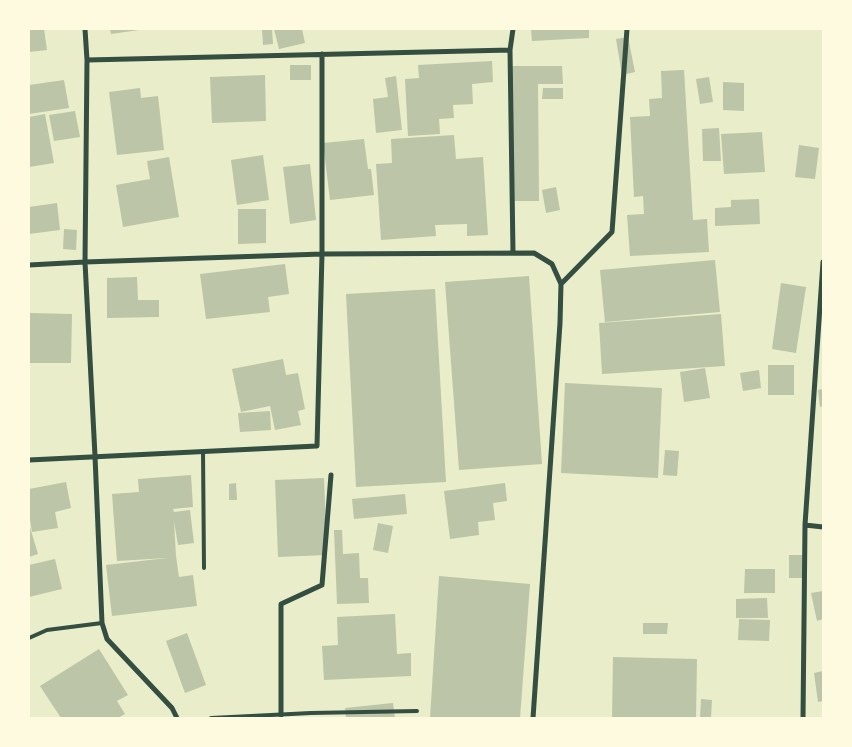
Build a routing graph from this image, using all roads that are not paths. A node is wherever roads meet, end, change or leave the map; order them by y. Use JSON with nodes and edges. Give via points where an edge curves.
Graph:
{"nodes":[{"id":1,"x":85,"y":29,"type":"edge"},
{"id":2,"x":513,"y":29,"type":"edge"},
{"id":3,"x":627,"y":29,"type":"edge"},
{"id":4,"x":510,"y":50,"type":"junction"},
{"id":5,"x":322,"y":54,"type":"junction"},
{"id":6,"x":87,"y":60,"type":"junction"},
{"id":7,"x":513,"y":253,"type":"junction"},
{"id":8,"x":322,"y":254,"type":"junction"},
{"id":9,"x":85,"y":262,"type":"junction"},
{"id":10,"x":823,"y":262,"type":"edge"},
{"id":11,"x":29,"y":265,"type":"edge"},
{"id":12,"x":561,"y":284,"type":"junction"},
{"id":13,"x":203,"y":451,"type":"junction"},
{"id":14,"x":95,"y":456,"type":"junction"},
{"id":15,"x":29,"y":460,"type":"edge"},
{"id":16,"x":331,"y":475,"type":"dead end"},
{"id":17,"x":805,"y":525,"type":"junction"},
{"id":18,"x":823,"y":527,"type":"edge"},
{"id":19,"x":204,"y":568,"type":"dead end"},
{"id":20,"x":102,"y":623,"type":"junction"},
{"id":21,"x":29,"y":638,"type":"edge"},
{"id":22,"x":417,"y":711,"type":"dead end"},
{"id":23,"x":281,"y":715,"type":"junction"},
{"id":24,"x":177,"y":718,"type":"edge"},
{"id":25,"x":211,"y":718,"type":"edge"},
{"id":26,"x":533,"y":718,"type":"edge"},
{"id":27,"x":802,"y":718,"type":"edge"}],
"edges":[{"from":1,"to":6,"type":"street"},
{"from":2,"to":4,"type":"street"},
{"from":3,"to":12,"type":"street","via":[[612,232]]},
{"from":4,"to":5,"type":"street"},
{"from":4,"to":7,"type":"street"},
{"from":5,"to":6,"type":"street"},
{"from":5,"to":8,"type":"street"},
{"from":6,"to":9,"type":"street"},
{"from":7,"to":8,"type":"street"},
{"from":7,"to":12,"type":"street","via":[[534,254],[552,264]]},
{"from":8,"to":9,"type":"street"},
{"from":8,"to":13,"type":"street","via":[[317,446]]},
{"from":9,"to":11,"type":"street"},
{"from":9,"to":14,"type":"street"},
{"from":10,"to":17,"type":"street"},
{"from":12,"to":26,"type":"street"},
{"from":13,"to":14,"type":"street"},
{"from":13,"to":19,"type":"lane"},
{"from":14,"to":15,"type":"street"},
{"from":14,"to":20,"type":"street"},
{"from":16,"to":23,"type":"street","via":[[322,585],[281,604]]},
{"from":17,"to":18,"type":"street"},
{"from":17,"to":27,"type":"street"},
{"from":20,"to":21,"type":"lane","via":[[47,630]]},
{"from":20,"to":24,"type":"street","via":[[107,639],[172,708]]},
{"from":22,"to":23,"type":"lane"},
{"from":23,"to":25,"type":"lane"}]}
